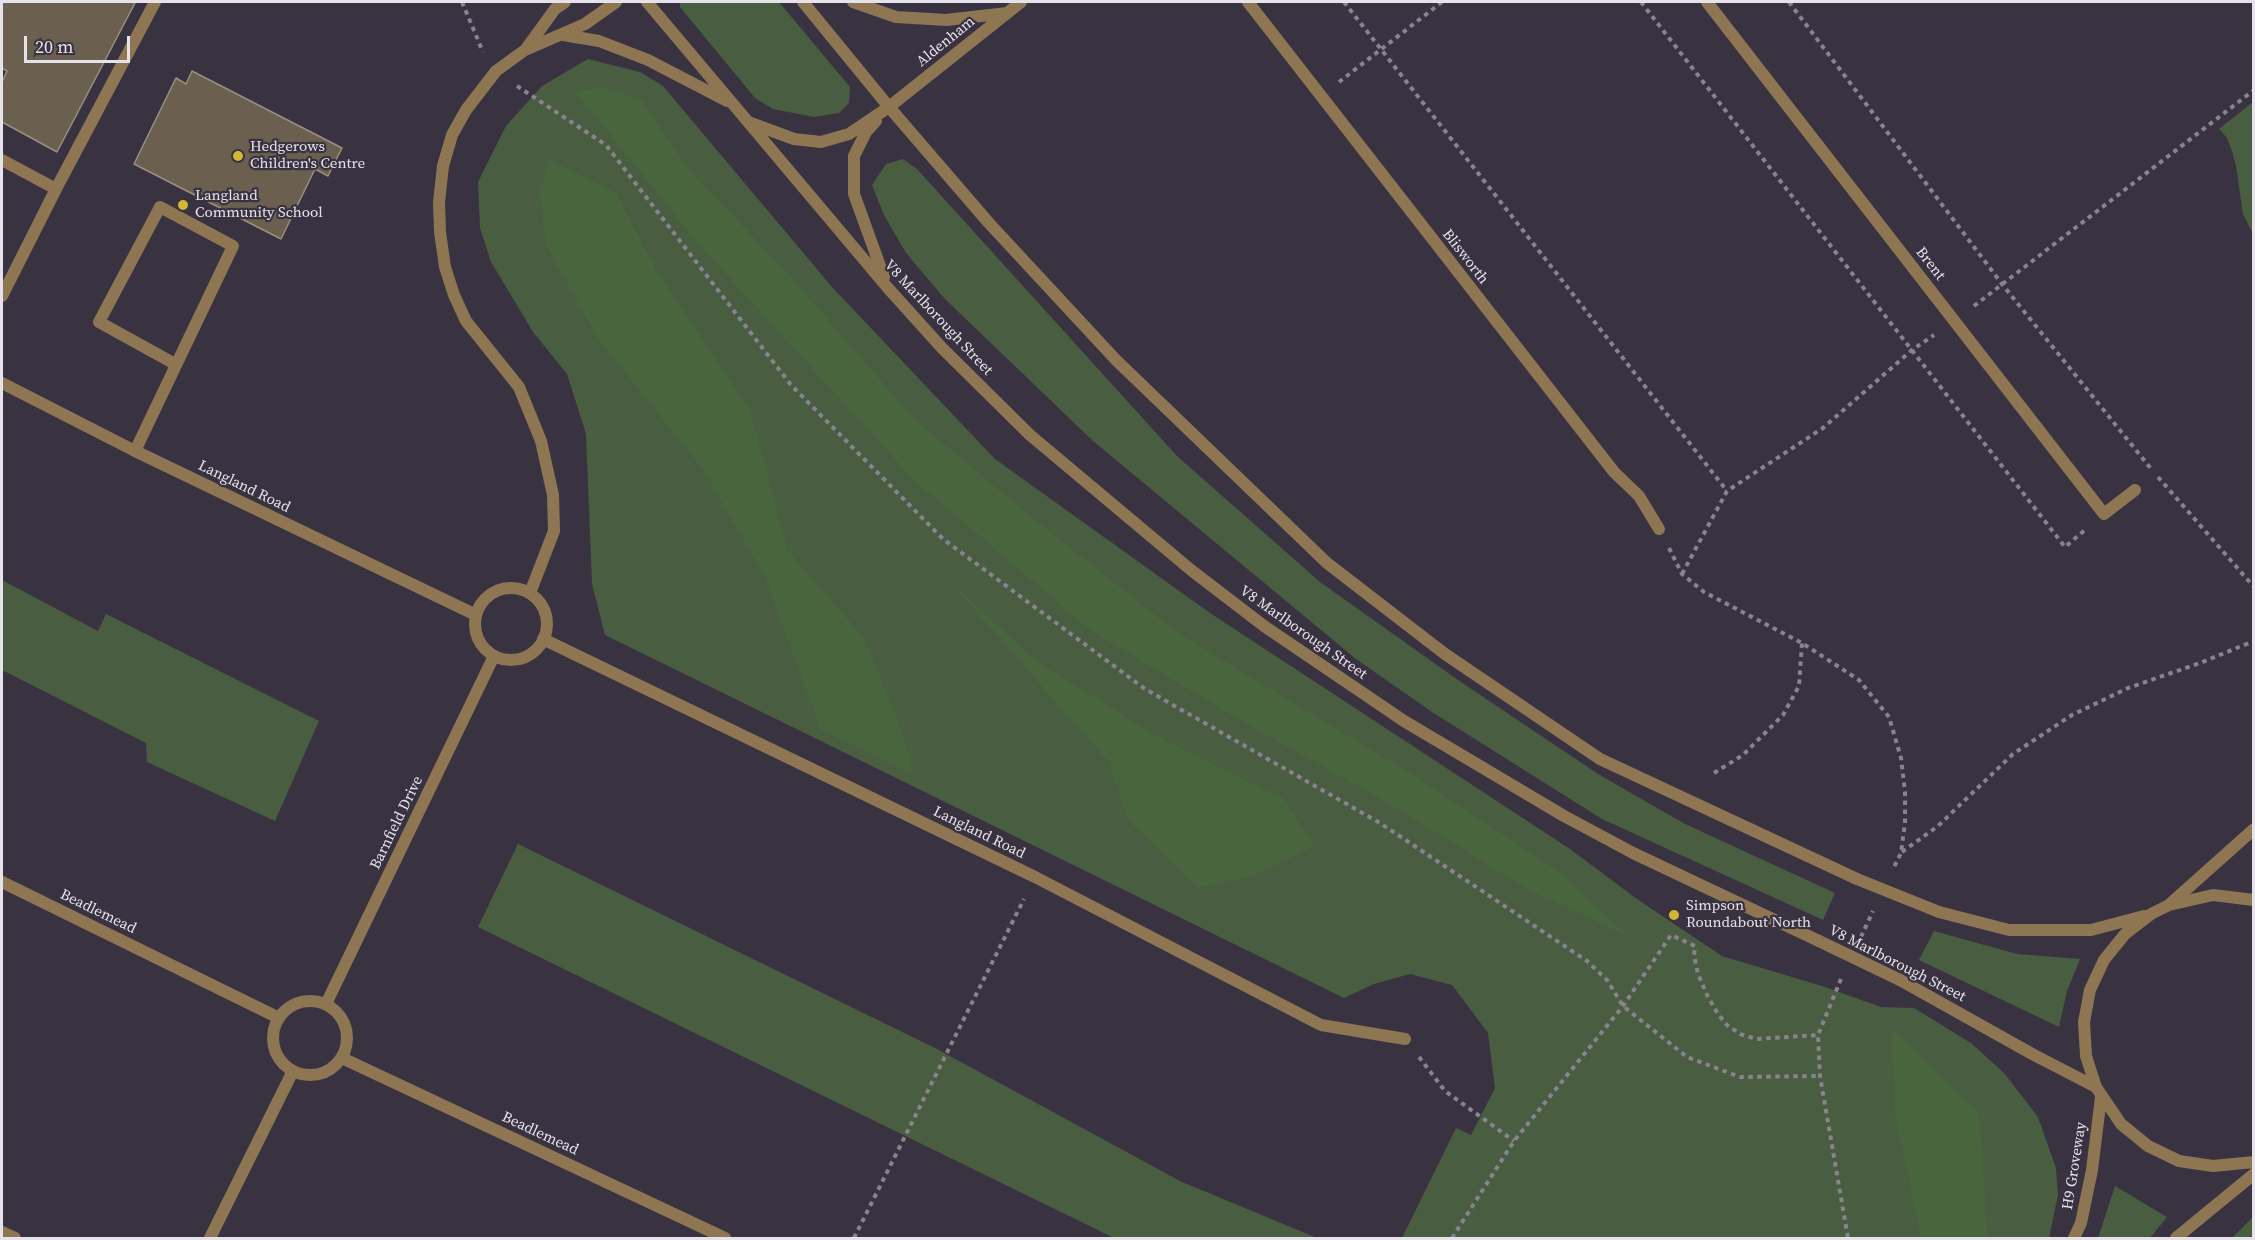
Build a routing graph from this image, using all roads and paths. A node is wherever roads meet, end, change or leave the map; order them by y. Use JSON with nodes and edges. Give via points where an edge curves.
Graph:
{"nodes":[{"id":1,"x":154,"y":2,"type":"edge"},
{"id":2,"x":462,"y":2,"type":"edge"},
{"id":3,"x":565,"y":2,"type":"edge"},
{"id":4,"x":615,"y":2,"type":"edge"},
{"id":5,"x":647,"y":2,"type":"edge"},
{"id":6,"x":803,"y":2,"type":"edge"},
{"id":7,"x":853,"y":2,"type":"edge"},
{"id":8,"x":1021,"y":2,"type":"edge"},
{"id":9,"x":1248,"y":2,"type":"edge"},
{"id":10,"x":1344,"y":2,"type":"edge"},
{"id":11,"x":1442,"y":2,"type":"edge"},
{"id":12,"x":1641,"y":2,"type":"edge"},
{"id":13,"x":1707,"y":2,"type":"edge"},
{"id":14,"x":1789,"y":2,"type":"edge"},
{"id":15,"x":1008,"y":12,"type":"junction"},
{"id":16,"x":563,"y":35,"type":"junction"},
{"id":17,"x":1381,"y":49,"type":"junction"},
{"id":18,"x":525,"y":50,"type":"junction"},
{"id":19,"x":496,"y":71,"type":"junction"},
{"id":20,"x":1321,"y":96,"type":"junction"},
{"id":21,"x":731,"y":103,"type":"junction"},
{"id":22,"x":889,"y":107,"type":"junction"},
{"id":23,"x":747,"y":122,"type":"junction"},
{"id":24,"x":2,"y":160,"type":"edge"},
{"id":25,"x":56,"y":189,"type":"junction"},
{"id":26,"x":887,"y":287,"type":"junction"},
{"id":27,"x":2,"y":296,"type":"edge"},
{"id":28,"x":175,"y":364,"type":"junction"},
{"id":29,"x":2,"y":383,"type":"edge"},
{"id":30,"x":135,"y":451,"type":"junction"},
{"id":31,"x":2156,"y":475,"type":"junction"},
{"id":32,"x":2135,"y":490,"type":"joint"},
{"id":33,"x":1727,"y":491,"type":"dead end"},
{"id":34,"x":2103,"y":514,"type":"junction"},
{"id":35,"x":1659,"y":529,"type":"joint"},
{"id":36,"x":2253,"y":587,"type":"edge"},
{"id":37,"x":530,"y":593,"type":"junction"},
{"id":38,"x":476,"y":615,"type":"junction"},
{"id":39,"x":543,"y":639,"type":"junction"},
{"id":40,"x":2253,"y":641,"type":"edge"},
{"id":41,"x":1802,"y":643,"type":"junction"},
{"id":42,"x":494,"y":656,"type":"junction"},
{"id":43,"x":1714,"y":773,"type":"dead end"},
{"id":44,"x":2253,"y":829,"type":"edge"},
{"id":45,"x":1901,"y":853,"type":"junction"},
{"id":46,"x":1897,"y":861,"type":"dead end"},
{"id":47,"x":1890,"y":874,"type":"dead end"},
{"id":48,"x":1035,"y":876,"type":"junction"},
{"id":49,"x":2,"y":882,"type":"edge"},
{"id":50,"x":2253,"y":900,"type":"edge"},
{"id":51,"x":2169,"y":905,"type":"junction"},
{"id":52,"x":1875,"y":906,"type":"dead end"},
{"id":53,"x":2151,"y":914,"type":"junction"},
{"id":54,"x":1860,"y":938,"type":"dead end"},
{"id":55,"x":1845,"y":970,"type":"dead end"},
{"id":56,"x":326,"y":1004,"type":"junction"},
{"id":57,"x":1623,"y":1006,"type":"junction"},
{"id":58,"x":279,"y":1018,"type":"junction"},
{"id":59,"x":1818,"y":1035,"type":"junction"},
{"id":60,"x":1405,"y":1039,"type":"joint"},
{"id":61,"x":342,"y":1058,"type":"junction"},
{"id":62,"x":293,"y":1071,"type":"junction"},
{"id":63,"x":1820,"y":1076,"type":"junction"},
{"id":64,"x":2098,"y":1092,"type":"junction"},
{"id":65,"x":1514,"y":1141,"type":"junction"},
{"id":66,"x":2253,"y":1162,"type":"edge"},
{"id":67,"x":2253,"y":1174,"type":"edge"},
{"id":68,"x":2,"y":1233,"type":"edge"},
{"id":69,"x":15,"y":1239,"type":"edge"},
{"id":70,"x":210,"y":1239,"type":"edge"},
{"id":71,"x":725,"y":1239,"type":"edge"},
{"id":72,"x":854,"y":1239,"type":"edge"},
{"id":73,"x":1452,"y":1239,"type":"edge"},
{"id":74,"x":1848,"y":1239,"type":"edge"},
{"id":75,"x":2074,"y":1239,"type":"edge"},
{"id":76,"x":2176,"y":1239,"type":"edge"}],
"edges":[{"from":1,"to":25,"type":"street"},
{"from":2,"to":19,"type":"path","via":[[488,65]]},
{"from":3,"to":18,"type":"street","via":[[555,9]]},
{"from":4,"to":16,"type":"street"},
{"from":5,"to":21,"type":"street","name":"V8 Marlborough Street"},
{"from":6,"to":22,"type":"street"},
{"from":7,"to":15,"type":"street","via":[[896,16],[946,20]]},
{"from":8,"to":15,"type":"street","name":"Aldenham"},
{"from":9,"to":20,"type":"street","name":"Blisworth"},
{"from":10,"to":17,"type":"path"},
{"from":11,"to":17,"type":"path"},
{"from":12,"to":34,"type":"path","via":[[2066,547]]},
{"from":13,"to":34,"type":"street","name":"Brent"},
{"from":14,"to":31,"type":"path","via":[[2002,284]]},
{"from":15,"to":22,"type":"street","name":"Aldenham"},
{"from":16,"to":18,"type":"street"},
{"from":16,"to":21,"type":"street","via":[[599,41],[648,60]]},
{"from":17,"to":20,"type":"path"},
{"from":17,"to":33,"type":"path"},
{"from":18,"to":19,"type":"street"},
{"from":19,"to":37,"type":"street","via":[[452,135],[443,166],[440,232],[445,267],[466,321],[519,387],[541,441],[553,495],[554,531]]},
{"from":19,"to":57,"type":"path","via":[[606,145],[791,385],[943,539],[1145,689],[1380,823],[1587,961],[1607,980]]},
{"from":20,"to":35,"type":"street","name":"Blisworth","via":[[1614,472],[1639,496]]},
{"from":21,"to":23,"type":"street","name":"V8 Marlborough Street"},
{"from":22,"to":23,"type":"street","via":[[849,134],[821,142],[794,139]]},
{"from":22,"to":26,"type":"street","via":[[866,132],[854,156],[854,194]]},
{"from":22,"to":53,"type":"street","bridge":true,"via":[[988,222],[1116,360],[1327,563],[1445,654],[1600,759],[1857,879],[1939,912],[2009,930],[2091,930]]},
{"from":23,"to":26,"type":"street","name":"V8 Marlborough Street"},
{"from":24,"to":25,"type":"street"},
{"from":25,"to":27,"type":"street"},
{"from":26,"to":64,"type":"street","name":"V8 Marlborough Street","bridge":true,"via":[[1030,435],[1264,626],[1404,721],[1633,853],[1900,980]]},
{"from":28,"to":28,"type":"street","via":[[99,322],[160,207],[233,246]]},
{"from":28,"to":30,"type":"street"},
{"from":29,"to":30,"type":"street","name":"Langland Road"},
{"from":30,"to":38,"type":"street","name":"Langland Road"},
{"from":31,"to":32,"type":"path"},
{"from":31,"to":36,"type":"path"},
{"from":32,"to":34,"type":"street"},
{"from":35,"to":41,"type":"path","via":[[1682,574],[1704,592]]},
{"from":37,"to":38,"type":"street","via":[[508,587],[497,590],[480,604]]},
{"from":37,"to":39,"type":"street","via":[[544,609]]},
{"from":38,"to":42,"type":"street","via":[[478,639]]},
{"from":39,"to":42,"type":"street","via":[[527,656]]},
{"from":39,"to":48,"type":"street","name":"Langland Road"},
{"from":40,"to":45,"type":"path","via":[[2128,688],[2072,715],[2013,754],[1938,826]]},
{"from":41,"to":43,"type":"path","via":[[1799,686],[1783,715],[1743,755]]},
{"from":41,"to":45,"type":"path","via":[[1859,680],[1889,717],[1905,792]]},
{"from":42,"to":56,"type":"street","name":"Barnfield Drive"},
{"from":44,"to":51,"type":"street"},
{"from":45,"to":46,"type":"path"},
{"from":45,"to":47,"type":"path"},
{"from":48,"to":60,"type":"street","name":"Langland Road","via":[[1321,1025]]},
{"from":48,"to":72,"type":"path"},
{"from":49,"to":58,"type":"street","name":"Beadlemead"},
{"from":50,"to":51,"type":"street","via":[[2213,895]]},
{"from":51,"to":53,"type":"street"},
{"from":52,"to":54,"type":"path"},
{"from":53,"to":64,"type":"street","via":[[2125,934],[2104,960],[2090,990],[2084,1022],[2086,1056]]},
{"from":55,"to":59,"type":"path"},
{"from":56,"to":58,"type":"street","via":[[305,1001]]},
{"from":56,"to":61,"type":"street","via":[[337,1011],[348,1034]]},
{"from":57,"to":59,"type":"path","via":[[1671,935],[1695,946],[1698,974],[1707,995],[1718,1014],[1734,1029],[1756,1040]]},
{"from":57,"to":63,"type":"path","via":[[1687,1057],[1740,1077]]},
{"from":57,"to":65,"type":"path"},
{"from":58,"to":62,"type":"street","via":[[273,1041],[276,1054]]},
{"from":59,"to":63,"type":"path"},
{"from":60,"to":65,"type":"path","via":[[1444,1091]]},
{"from":61,"to":62,"type":"street","via":[[326,1072],[304,1075]]},
{"from":61,"to":71,"type":"street","name":"Beadlemead"},
{"from":62,"to":70,"type":"street"},
{"from":63,"to":74,"type":"path"},
{"from":64,"to":66,"type":"street","via":[[2121,1124],[2148,1146],[2179,1161],[2213,1167]]},
{"from":64,"to":75,"type":"street","name":"H9 Groveway","via":[[2092,1170]]},
{"from":65,"to":73,"type":"path"},
{"from":67,"to":76,"type":"street"},
{"from":68,"to":69,"type":"street"}]}
